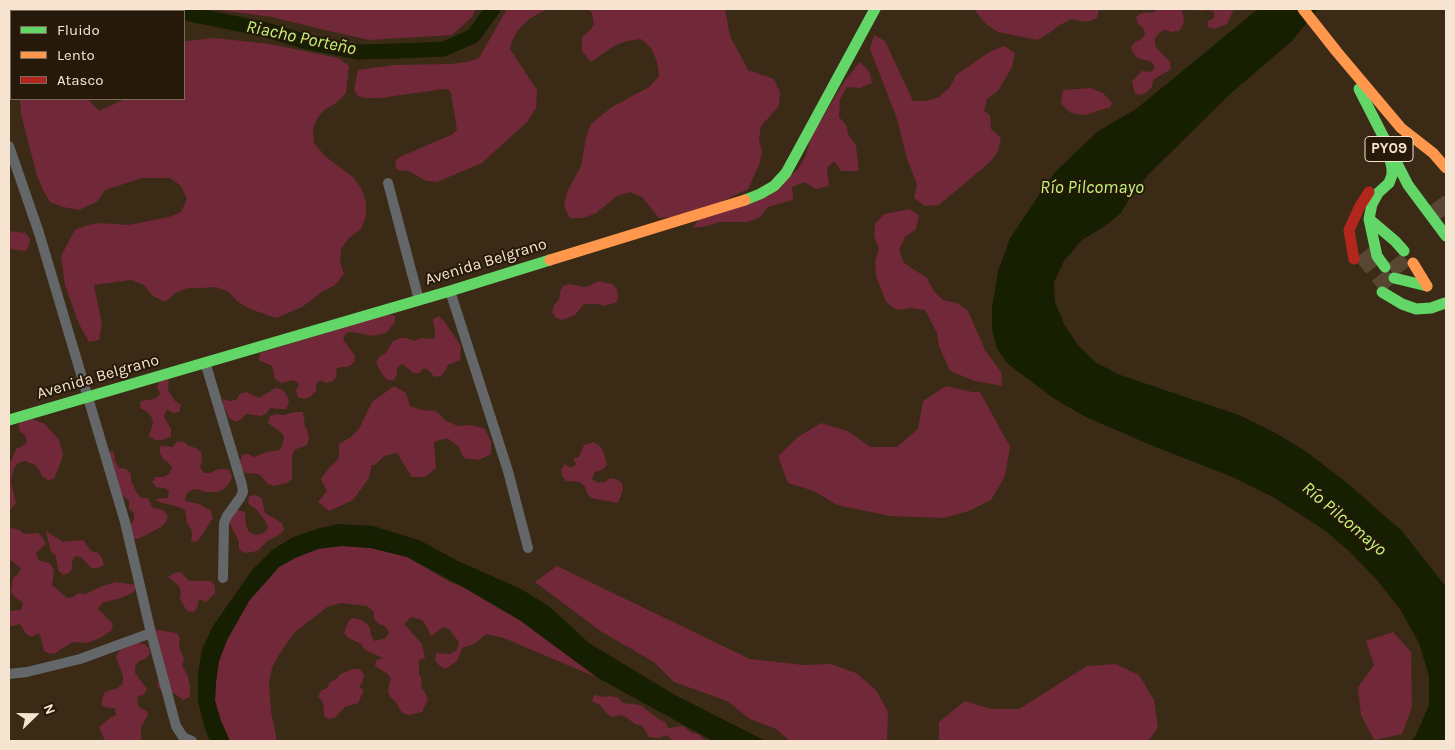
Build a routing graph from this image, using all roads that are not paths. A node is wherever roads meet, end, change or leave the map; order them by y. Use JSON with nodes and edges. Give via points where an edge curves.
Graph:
{"nodes":[{"id":1,"x":875,"y":9,"type":"edge"},
{"id":2,"x":1303,"y":9,"type":"edge"},
{"id":3,"x":1342,"y":57,"type":"junction"},
{"id":4,"x":1384,"y":139,"type":"junction"},
{"id":5,"x":9,"y":146,"type":"edge"},
{"id":6,"x":1446,"y":168,"type":"edge"},
{"id":7,"x":1416,"y":174,"type":"dead end"},
{"id":8,"x":388,"y":183,"type":"dead end"},
{"id":9,"x":1369,"y":219,"type":"junction"},
{"id":10,"x":1446,"y":236,"type":"edge"},
{"id":11,"x":1386,"y":248,"type":"tunnel mouth"},
{"id":12,"x":1402,"y":253,"type":"tunnel mouth"},
{"id":13,"x":1358,"y":256,"type":"tunnel mouth"},
{"id":14,"x":1387,"y":265,"type":"tunnel mouth"},
{"id":15,"x":1398,"y":276,"type":"junction"},
{"id":16,"x":450,"y":291,"type":"junction"},
{"id":17,"x":1434,"y":296,"type":"dead end"},
{"id":18,"x":419,"y":300,"type":"junction"},
{"id":19,"x":1445,"y":302,"type":"edge"},
{"id":20,"x":205,"y":362,"type":"junction"},
{"id":21,"x":87,"y":397,"type":"junction"},
{"id":22,"x":9,"y":420,"type":"edge"},
{"id":23,"x":528,"y":548,"type":"dead end"},
{"id":24,"x":223,"y":578,"type":"dead end"},
{"id":25,"x":151,"y":633,"type":"junction"},
{"id":26,"x":9,"y":674,"type":"edge"},
{"id":27,"x":192,"y":741,"type":"edge"}],
"edges":[{"from":1,"to":16,"type":"main road","name":"Avenida Belgrano","via":[[786,173],[774,186],[749,198]]},
{"from":2,"to":3,"type":"main road","number":"PY09"},
{"from":3,"to":4,"type":"main road","number":"PY09"},
{"from":3,"to":6,"type":"main road","number":"PY09","via":[[1401,128],[1433,153]]},
{"from":4,"to":7,"type":"main road"},
{"from":4,"to":9,"type":"main road","via":[[1392,175],[1372,204]]},
{"from":4,"to":10,"type":"main road","number":"PY09","via":[[1408,185]]},
{"from":4,"to":13,"type":"main road","via":[[1385,171],[1360,206],[1350,230],[1350,241]]},
{"from":5,"to":21,"type":"street","via":[[39,233]]},
{"from":8,"to":18,"type":"street"},
{"from":9,"to":11,"type":"main road"},
{"from":9,"to":12,"type":"main road","via":[[1395,241]]},
{"from":9,"to":14,"type":"main road"},
{"from":15,"to":15,"type":"main road","via":[[1427,286]]},
{"from":15,"to":19,"type":"main road","via":[[1396,299],[1409,307],[1431,308]]},
{"from":16,"to":18,"type":"main road","name":"Avenida Belgrano"},
{"from":16,"to":23,"type":"street","via":[[508,471]]},
{"from":17,"to":19,"type":"main road"},
{"from":18,"to":20,"type":"main road","name":"Avenida Belgrano"},
{"from":20,"to":21,"type":"main road","name":"Avenida Belgrano"},
{"from":20,"to":24,"type":"street","via":[[243,492],[224,523]]},
{"from":21,"to":22,"type":"main road","name":"Avenida Belgrano"},
{"from":21,"to":25,"type":"street","via":[[125,522]]},
{"from":25,"to":26,"type":"street","via":[[80,659]]},
{"from":25,"to":27,"type":"street","via":[[176,726],[183,737]]}]}
